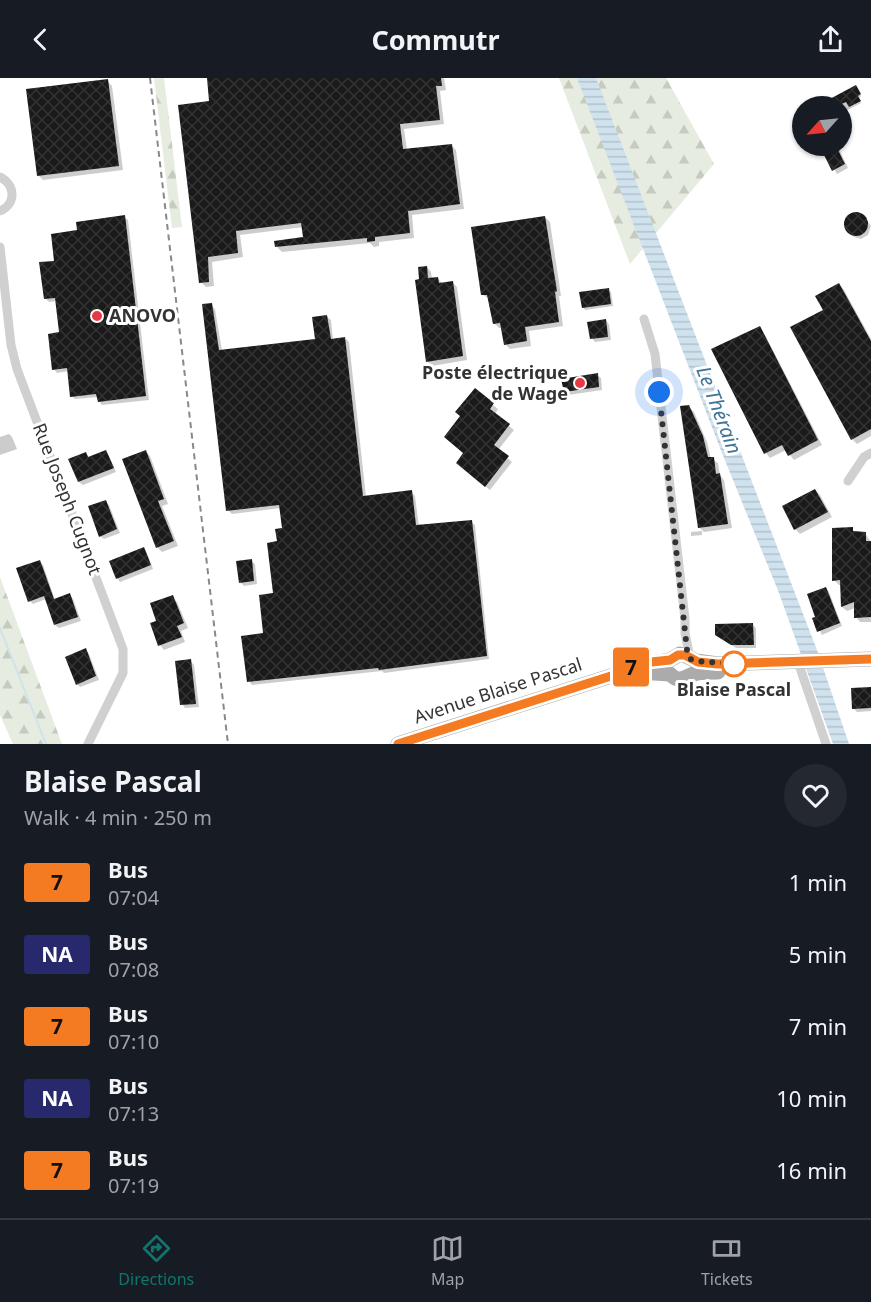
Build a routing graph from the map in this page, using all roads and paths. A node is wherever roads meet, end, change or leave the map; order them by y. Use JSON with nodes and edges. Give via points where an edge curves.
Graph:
{"nodes":[{"id":1,"x":0,"y":177,"type":"edge"},
{"id":2,"x":0,"y":211,"type":"edge"},
{"id":3,"x":0,"y":247,"type":"edge"},
{"id":4,"x":644,"y":319,"type":"dead end"},
{"id":5,"x":871,"y":453,"type":"edge"},
{"id":6,"x":848,"y":481,"type":"dead end"},
{"id":7,"x":685,"y":633,"type":"junction"},
{"id":8,"x":871,"y":659,"type":"edge"},
{"id":9,"x":670,"y":664,"type":"junction"},
{"id":10,"x":691,"y":664,"type":"junction"},
{"id":11,"x":828,"y":664,"type":"junction"},
{"id":12,"x":801,"y":666,"type":"junction"},
{"id":13,"x":871,"y":667,"type":"edge"},
{"id":14,"x":88,"y":744,"type":"edge"},
{"id":15,"x":398,"y":744,"type":"edge"},
{"id":16,"x":826,"y":744,"type":"edge"}],
"edges":[{"from":1,"to":2,"type":"street","via":[[10,184],[13,195],[8,206]]},
{"from":3,"to":14,"type":"street","name":"Rue Joseph Cugnot","via":[[15,362],[125,657],[123,673]]},
{"from":4,"to":7,"type":"street","via":[[655,354]]},
{"from":5,"to":6,"type":"street"},
{"from":7,"to":9,"type":"street"},
{"from":7,"to":10,"type":"street"},
{"from":8,"to":11,"type":"main road","name":"Avenue Blaise Pascal"},
{"from":9,"to":10,"type":"main road","name":"Avenue Blaise Pascal","via":[[681,654]]},
{"from":9,"to":10,"type":"main road","name":"Avenue Blaise Pascal","via":[[674,678],[680,680]]},
{"from":9,"to":15,"type":"main road","name":"Avenue Blaise Pascal","via":[[642,663]]},
{"from":10,"to":12,"type":"main road","name":"Avenue Blaise Pascal","via":[[706,672]]},
{"from":11,"to":12,"type":"main road","name":"Avenue Blaise Pascal"},
{"from":11,"to":13,"type":"main road","name":"Avenue Blaise Pascal"},
{"from":12,"to":16,"type":"street"}]}
